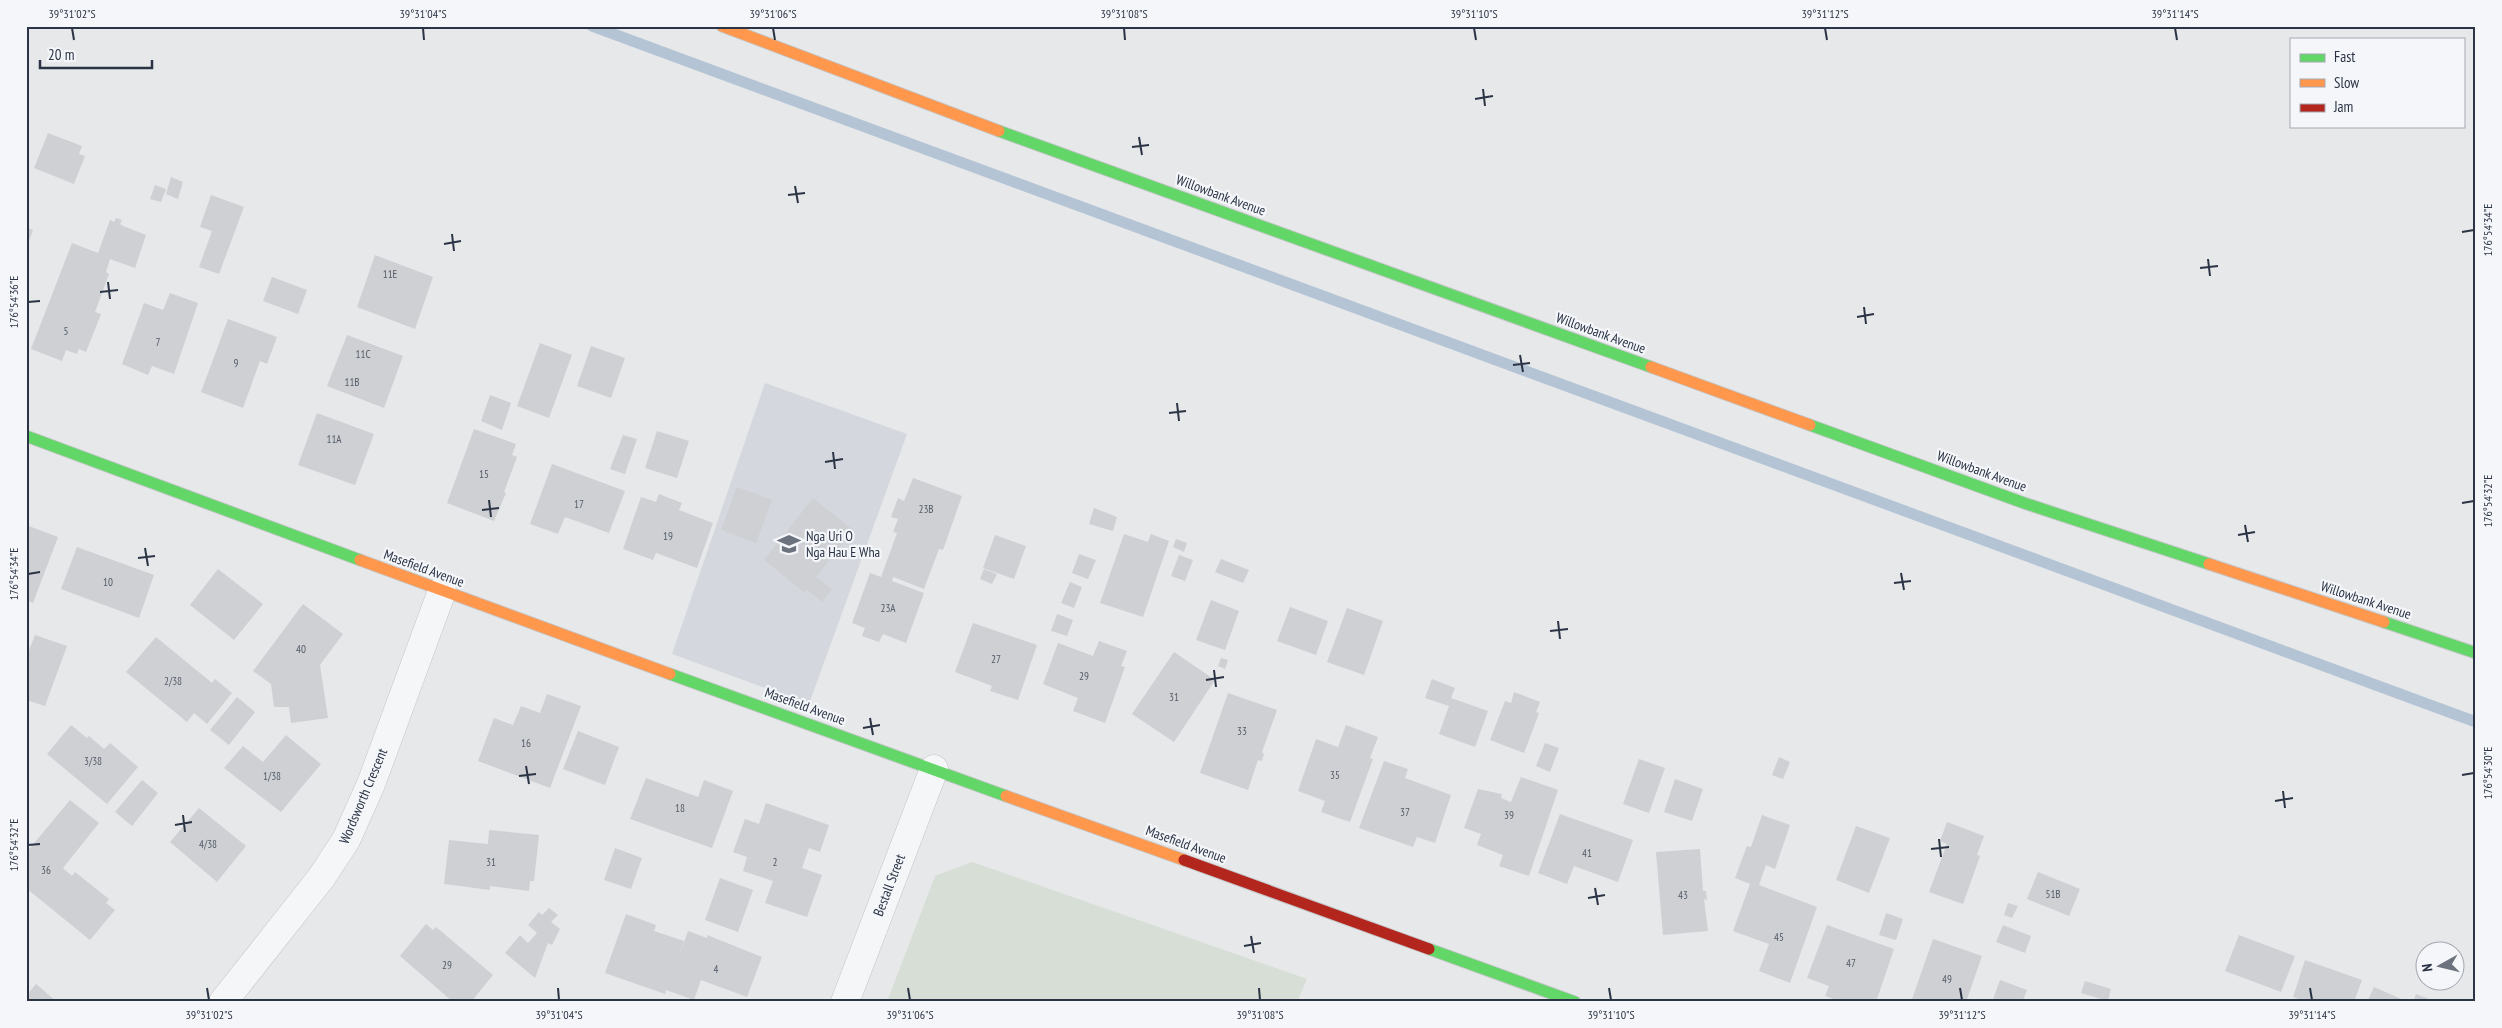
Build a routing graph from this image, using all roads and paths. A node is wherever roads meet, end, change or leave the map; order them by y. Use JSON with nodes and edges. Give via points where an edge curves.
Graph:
{"nodes":[{"id":1,"x":722,"y":26,"type":"edge"},
{"id":2,"x":26,"y":436,"type":"edge"},
{"id":3,"x":442,"y":590,"type":"junction"},
{"id":4,"x":2476,"y":653,"type":"edge"},
{"id":5,"x":934,"y":769,"type":"junction"},
{"id":6,"x":223,"y":1002,"type":"edge"},
{"id":7,"x":845,"y":1002,"type":"edge"},
{"id":8,"x":1574,"y":1002,"type":"edge"}],
"edges":[{"from":1,"to":4,"type":"main road","name":"Willowbank Avenue","via":[[976,122],[2024,503]]},
{"from":2,"to":3,"type":"main road","name":"Masefield Avenue"},
{"from":3,"to":5,"type":"main road","name":"Masefield Avenue"},
{"from":3,"to":6,"type":"street","name":"Wordsworth Crescent","via":[[371,784],[346,840],[321,878]]},
{"from":5,"to":7,"type":"street","name":"Bestall Street"},
{"from":5,"to":8,"type":"main road","name":"Masefield Avenue"}]}
